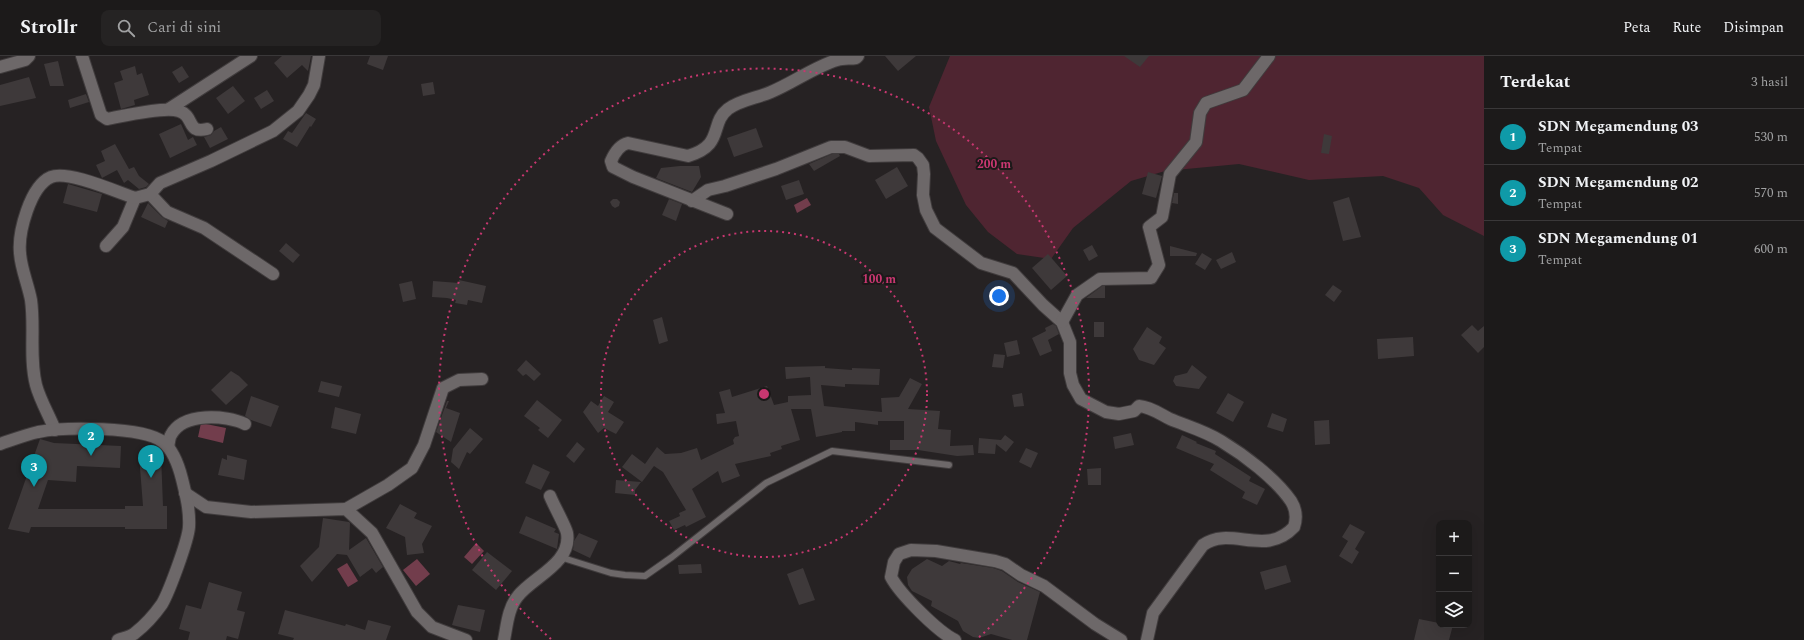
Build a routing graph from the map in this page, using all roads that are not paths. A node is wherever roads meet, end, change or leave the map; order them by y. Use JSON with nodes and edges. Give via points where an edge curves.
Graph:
{"nodes":[{"id":1,"x":29,"y":56,"type":"edge"},
{"id":2,"x":82,"y":56,"type":"edge"},
{"id":3,"x":319,"y":56,"type":"edge"},
{"id":4,"x":858,"y":56,"type":"edge"},
{"id":5,"x":1269,"y":56,"type":"edge"},
{"id":6,"x":244,"y":58,"type":"edge"},
{"id":7,"x":0,"y":67,"type":"edge"},
{"id":8,"x":169,"y":109,"type":"junction"},
{"id":9,"x":207,"y":128,"type":"dead end"},
{"id":10,"x":150,"y":194,"type":"junction"},
{"id":11,"x":135,"y":198,"type":"junction"},
{"id":12,"x":692,"y":201,"type":"junction"},
{"id":13,"x":727,"y":214,"type":"dead end"},
{"id":14,"x":106,"y":246,"type":"dead end"},
{"id":15,"x":273,"y":274,"type":"dead end"},
{"id":16,"x":1062,"y":322,"type":"junction"},
{"id":17,"x":482,"y":379,"type":"dead end"},
{"id":18,"x":245,"y":424,"type":"dead end"},
{"id":19,"x":55,"y":430,"type":"junction"},
{"id":20,"x":0,"y":444,"type":"edge"},
{"id":21,"x":168,"y":448,"type":"junction"},
{"id":22,"x":949,"y":465,"type":"dead end"},
{"id":23,"x":185,"y":492,"type":"junction"},
{"id":24,"x":550,"y":496,"type":"dead end"},
{"id":25,"x":346,"y":509,"type":"junction"},
{"id":26,"x":560,"y":557,"type":"junction"},
{"id":27,"x":118,"y":640,"type":"edge"},
{"id":28,"x":466,"y":640,"type":"edge"},
{"id":29,"x":504,"y":640,"type":"edge"},
{"id":30,"x":955,"y":640,"type":"edge"},
{"id":31,"x":1121,"y":640,"type":"edge"},
{"id":32,"x":1147,"y":640,"type":"edge"}],
"edges":[{"from":1,"to":7,"type":"street","via":[[25,60]]},
{"from":2,"to":8,"type":"street","via":[[104,118]]},
{"from":3,"to":10,"type":"street","via":[[314,85],[298,111],[273,131],[160,183]]},
{"from":4,"to":12,"type":"street","via":[[838,60],[728,109],[723,114],[712,141],[697,153],[688,156],[628,143],[620,147],[613,156],[613,167]]},
{"from":5,"to":16,"type":"street","via":[[1243,90],[1206,103],[1200,113],[1196,142],[1170,174],[1162,217],[1149,226],[1160,265],[1151,278],[1100,279],[1077,295]]},
{"from":6,"to":8,"type":"street"},
{"from":8,"to":9,"type":"street","via":[[186,115],[199,131]]},
{"from":10,"to":11,"type":"street"},
{"from":10,"to":15,"type":"street","via":[[167,212],[204,228]]},
{"from":11,"to":14,"type":"street","via":[[123,227]]},
{"from":11,"to":19,"type":"street","via":[[81,178],[52,177],[29,203],[22,227],[20,252],[31,300],[36,385]]},
{"from":12,"to":13,"type":"street"},
{"from":12,"to":16,"type":"street","via":[[708,190],[776,169],[831,147],[845,147],[869,156],[914,155],[923,164],[926,210],[935,228],[981,263],[1013,273],[1043,306]]},
{"from":16,"to":32,"type":"street","via":[[1070,342],[1070,373],[1081,399],[1106,412],[1119,414],[1134,411],[1139,406],[1146,407],[1220,440],[1252,463],[1276,485],[1291,501],[1295,510],[1294,527],[1280,538],[1260,542],[1218,539],[1209,540],[1203,545],[1153,613]]},
{"from":17,"to":25,"type":"street","via":[[459,380],[443,388],[424,446],[412,468]]},
{"from":18,"to":21,"type":"street","via":[[226,418],[205,417],[184,422],[171,435]]},
{"from":19,"to":20,"type":"street","via":[[37,432]]},
{"from":19,"to":21,"type":"street","via":[[130,432],[153,437]]},
{"from":21,"to":23,"type":"street","via":[[179,469]]},
{"from":22,"to":26,"type":"lane","via":[[832,451],[766,483],[645,576],[611,573]]},
{"from":23,"to":25,"type":"street","via":[[206,507],[251,512]]},
{"from":23,"to":27,"type":"street","via":[[189,528],[182,555],[162,604],[134,634]]},
{"from":24,"to":26,"type":"street","via":[[567,532],[566,546]]},
{"from":25,"to":28,"type":"street","via":[[372,533],[417,612],[432,627]]},
{"from":26,"to":29,"type":"street","via":[[517,596],[508,616]]},
{"from":30,"to":31,"type":"street","via":[[924,615],[898,589],[891,577],[894,562],[899,554],[911,550],[936,551],[1005,564],[1044,586]]}]}
